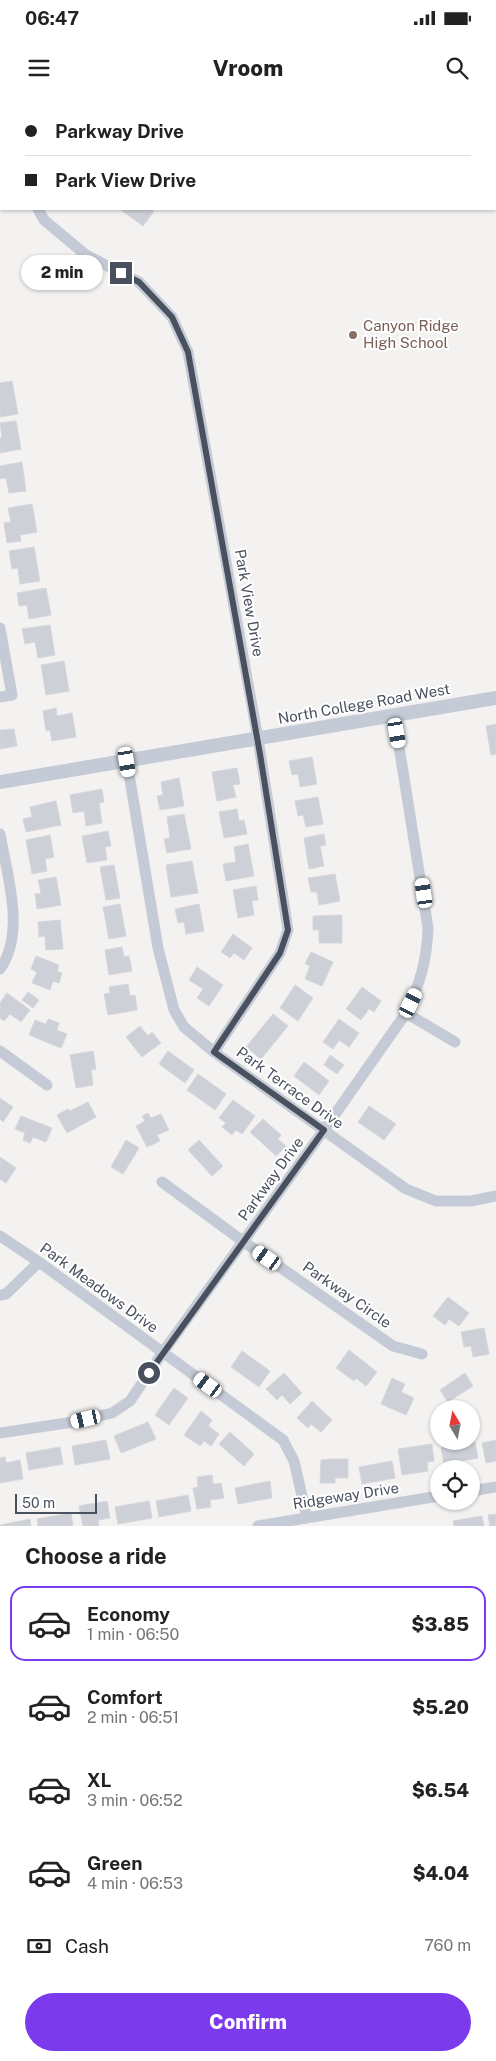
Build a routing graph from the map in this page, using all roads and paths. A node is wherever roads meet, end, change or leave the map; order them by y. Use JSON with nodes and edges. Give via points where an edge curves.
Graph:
{"nodes":[{"id":1,"x":39,"y":210,"type":"edge"},
{"id":2,"x":0,"y":628,"type":"edge"},
{"id":3,"x":6,"y":696,"type":"edge"},
{"id":4,"x":496,"y":698,"type":"edge"},
{"id":5,"x":394,"y":715,"type":"junction"},
{"id":6,"x":258,"y":739,"type":"junction"},
{"id":7,"x":127,"y":762,"type":"junction"},
{"id":8,"x":0,"y":782,"type":"edge"},
{"id":9,"x":0,"y":834,"type":"edge"},
{"id":10,"x":0,"y":969,"type":"edge"},
{"id":11,"x":406,"y":1013,"type":"junction"},
{"id":12,"x":455,"y":1042,"type":"dead end"},
{"id":13,"x":0,"y":1051,"type":"edge"},
{"id":14,"x":214,"y":1052,"type":"junction"},
{"id":15,"x":47,"y":1085,"type":"dead end"},
{"id":16,"x":324,"y":1130,"type":"junction"},
{"id":17,"x":162,"y":1182,"type":"dead end"},
{"id":18,"x":496,"y":1196,"type":"edge"},
{"id":19,"x":0,"y":1236,"type":"edge"},
{"id":20,"x":244,"y":1242,"type":"junction"},
{"id":21,"x":39,"y":1262,"type":"junction"},
{"id":22,"x":0,"y":1295,"type":"edge"},
{"id":23,"x":163,"y":1352,"type":"junction"},
{"id":24,"x":422,"y":1354,"type":"dead end"},
{"id":25,"x":0,"y":1433,"type":"edge"},
{"id":26,"x":496,"y":1487,"type":"edge"},
{"id":27,"x":480,"y":1490,"type":"edge"},
{"id":28,"x":430,"y":1498,"type":"edge"},
{"id":29,"x":308,"y":1518,"type":"junction"},
{"id":30,"x":258,"y":1526,"type":"edge"}],
"edges":[{"from":1,"to":6,"type":"street","name":"Park View Drive","via":[[44,220],[86,255],[139,282],[172,317],[188,352]]},
{"from":2,"to":3,"type":"street"},
{"from":4,"to":5,"type":"street","name":"North College Road West"},
{"from":5,"to":6,"type":"street","name":"North College Road West"},
{"from":5,"to":11,"type":"street","name":"Parkway Drive","via":[[428,928],[427,955]]},
{"from":6,"to":7,"type":"street","name":"North College Road West"},
{"from":6,"to":14,"type":"street","name":"Park View Drive","via":[[288,930],[280,953]]},
{"from":7,"to":8,"type":"street","name":"North College Road West"},
{"from":7,"to":14,"type":"street","name":"Park Terrace Drive","via":[[167,990],[184,1026]]},
{"from":9,"to":10,"type":"street","via":[[13,915],[13,940]]},
{"from":11,"to":12,"type":"street"},
{"from":11,"to":16,"type":"street","name":"Parkway Drive"},
{"from":13,"to":15,"type":"street"},
{"from":14,"to":16,"type":"street","name":"Park Terrace Drive"},
{"from":16,"to":18,"type":"street","name":"Park Terrace Drive","via":[[406,1189],[436,1200],[471,1201]]},
{"from":16,"to":20,"type":"street","name":"Parkway Drive"},
{"from":17,"to":20,"type":"street","name":"Parkway Circle"},
{"from":19,"to":21,"type":"street","name":"Park Meadows Drive"},
{"from":20,"to":23,"type":"street","name":"Parkway Drive"},
{"from":20,"to":24,"type":"street","name":"Parkway Circle","via":[[393,1346]]},
{"from":21,"to":22,"type":"street","via":[[6,1294]]},
{"from":21,"to":23,"type":"street","name":"Park Meadows Drive"},
{"from":23,"to":25,"type":"street","name":"Parkway Drive","via":[[130,1401],[112,1413]]},
{"from":23,"to":29,"type":"street","name":"Park Meadows Drive","via":[[283,1440],[294,1461]]},
{"from":26,"to":27,"type":"street"},
{"from":28,"to":29,"type":"street","name":"Ridgeway Drive"},
{"from":29,"to":30,"type":"street","name":"Ridgeway Drive"}]}
